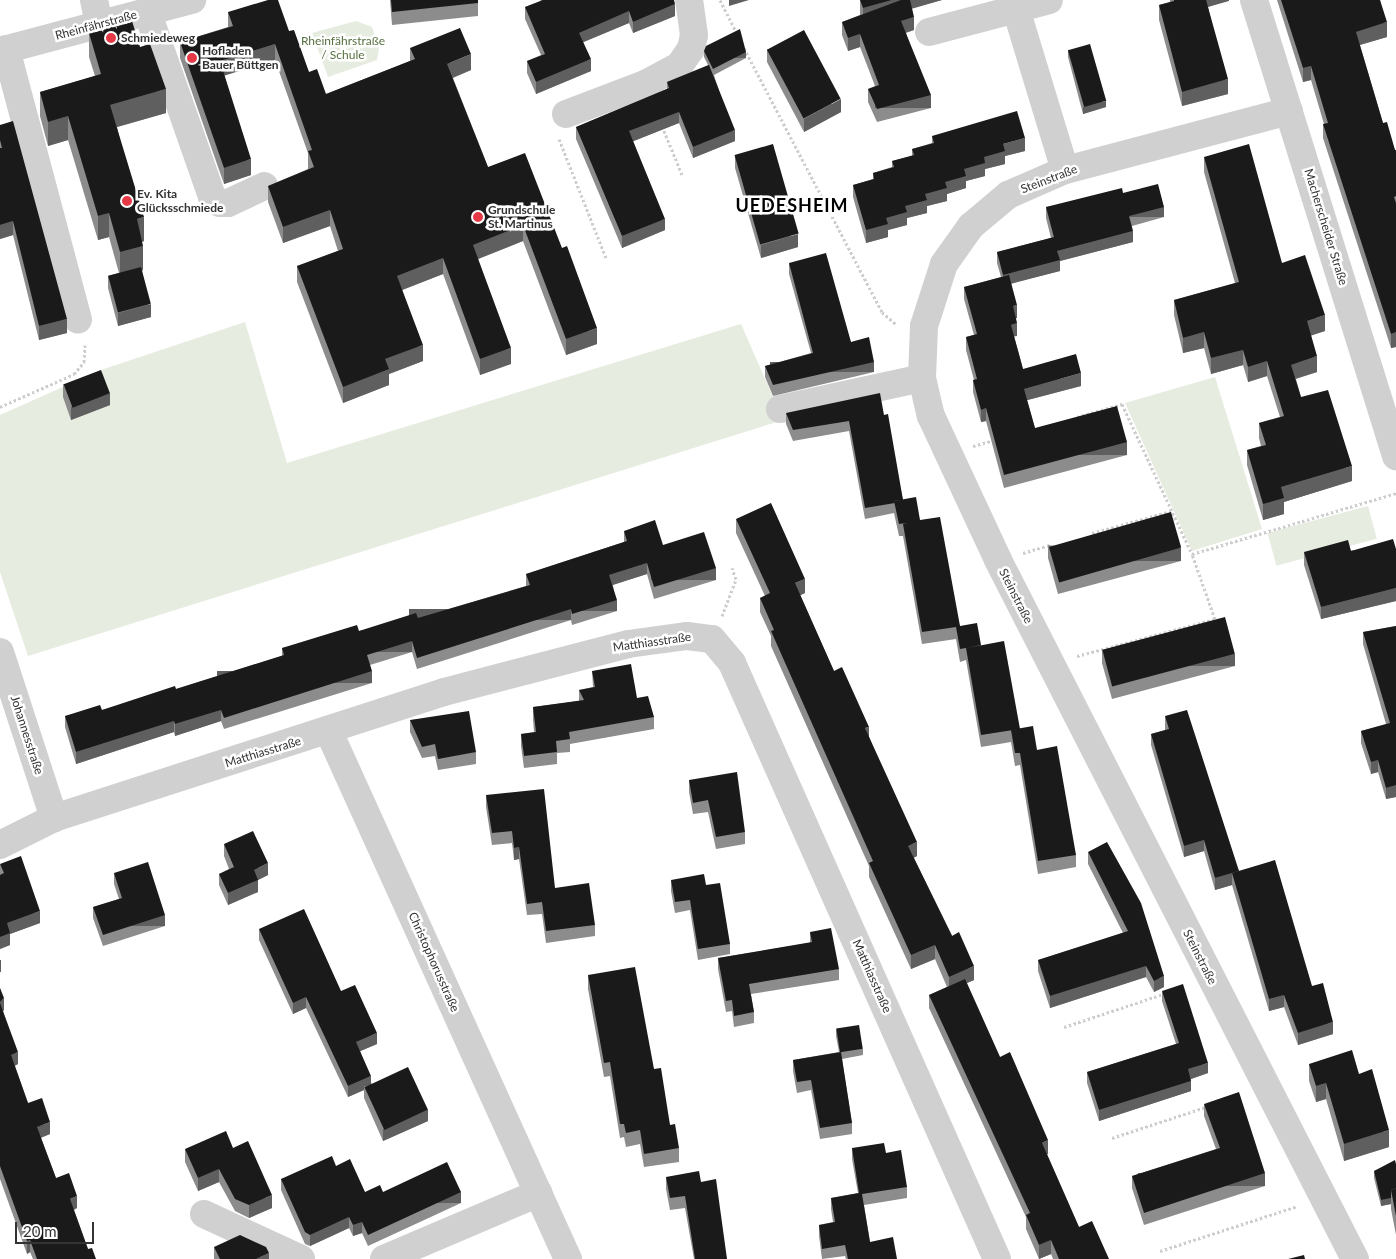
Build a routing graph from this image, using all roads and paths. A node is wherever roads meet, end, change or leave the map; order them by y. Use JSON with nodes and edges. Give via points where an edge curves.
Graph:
{"nodes":[{"id":1,"x":192,"y":0,"type":"edge"},
{"id":2,"x":689,"y":0,"type":"edge"},
{"id":3,"x":720,"y":0,"type":"edge"},
{"id":4,"x":1049,"y":0,"type":"edge"},
{"id":5,"x":1254,"y":0,"type":"edge"},
{"id":6,"x":1016,"y":9,"type":"junction"},
{"id":7,"x":147,"y":11,"type":"junction"},
{"id":8,"x":96,"y":12,"type":"edge"},
{"id":9,"x":929,"y":32,"type":"dead end"},
{"id":10,"x":738,"y":36,"type":"edge"},
{"id":11,"x":742,"y":44,"type":"edge"},
{"id":12,"x":3,"y":50,"type":"edge"},
{"id":13,"x":645,"y":84,"type":"junction"},
{"id":14,"x":1289,"y":112,"type":"junction"},
{"id":15,"x":566,"y":114,"type":"joint"},
{"id":16,"x":1065,"y":170,"type":"junction"},
{"id":17,"x":683,"y":177,"type":"dead end"},
{"id":18,"x":264,"y":186,"type":"dead end"},
{"id":19,"x":606,"y":258,"type":"dead end"},
{"id":20,"x":78,"y":320,"type":"joint"},
{"id":21,"x":922,"y":346,"type":"junction"},
{"id":22,"x":922,"y":378,"type":"junction"},
{"id":23,"x":1385,"y":379,"type":"edge"},
{"id":24,"x":0,"y":407,"type":"edge"},
{"id":25,"x":780,"y":409,"type":"dead end"},
{"id":26,"x":1066,"y":420,"type":"edge"},
{"id":27,"x":1002,"y":438,"type":"edge"},
{"id":28,"x":946,"y":454,"type":"junction"},
{"id":29,"x":1396,"y":456,"type":"edge"},
{"id":30,"x":1396,"y":493,"type":"edge"},
{"id":31,"x":1171,"y":511,"type":"junction"},
{"id":32,"x":1086,"y":535,"type":"edge"},
{"id":33,"x":1058,"y":543,"type":"edge"},
{"id":34,"x":1192,"y":554,"type":"junction"},
{"id":35,"x":998,"y":560,"type":"junction"},
{"id":36,"x":732,"y":568,"type":"dead end"},
{"id":37,"x":712,"y":639,"type":"junction"},
{"id":38,"x":0,"y":652,"type":"edge"},
{"id":39,"x":1049,"y":663,"type":"junction"},
{"id":40,"x":329,"y":732,"type":"junction"},
{"id":41,"x":54,"y":818,"type":"junction"},
{"id":42,"x":0,"y":845,"type":"edge"},
{"id":43,"x":1212,"y":978,"type":"junction"},
{"id":44,"x":1064,"y":1027,"type":"dead end"},
{"id":45,"x":1212,"y":1106,"type":"edge"},
{"id":46,"x":1112,"y":1138,"type":"dead end"},
{"id":47,"x":539,"y":1193,"type":"junction"},
{"id":48,"x":1325,"y":1198,"type":"junction"},
{"id":49,"x":204,"y":1214,"type":"dead end"},
{"id":50,"x":1160,"y":1251,"type":"dead end"},
{"id":51,"x":301,"y":1259,"type":"edge"},
{"id":52,"x":384,"y":1259,"type":"edge"},
{"id":53,"x":568,"y":1259,"type":"edge"},
{"id":54,"x":997,"y":1259,"type":"edge"},
{"id":55,"x":1355,"y":1259,"type":"edge"}],
"edges":[{"from":1,"to":7,"type":"street","name":"Rheinfährstraße"},
{"from":2,"to":13,"type":"street","via":[[694,35],[688,56],[679,66]]},
{"from":3,"to":10,"type":"path"},
{"from":4,"to":6,"type":"street"},
{"from":5,"to":14,"type":"street","name":"Macherscheider Straße"},
{"from":6,"to":9,"type":"street"},
{"from":6,"to":16,"type":"street"},
{"from":7,"to":8,"type":"street","name":"Rheinfährstraße"},
{"from":7,"to":18,"type":"street","via":[[212,197],[220,203],[228,203]]},
{"from":8,"to":12,"type":"street","name":"Rheinfährstraße"},
{"from":11,"to":21,"type":"path","via":[[882,312]]},
{"from":12,"to":20,"type":"street"},
{"from":13,"to":15,"type":"street"},
{"from":13,"to":17,"type":"path"},
{"from":14,"to":16,"type":"street","name":"Steinstraße"},
{"from":14,"to":23,"type":"street","name":"Macherscheider Straße"},
{"from":15,"to":19,"type":"path","via":[[554,127]]},
{"from":16,"to":21,"type":"street","name":"Steinstraße","via":[[1008,195],[971,226],[944,264],[936,284]]},
{"from":20,"to":24,"type":"path","via":[[86,351],[84,362],[74,374]]},
{"from":21,"to":22,"type":"street","name":"Steinstraße"},
{"from":22,"to":25,"type":"street"},
{"from":22,"to":28,"type":"street","name":"Steinstraße","via":[[930,416]]},
{"from":23,"to":29,"type":"street","name":"Macherscheider Straße"},
{"from":26,"to":31,"type":"path","via":[[1122,404]]},
{"from":27,"to":28,"type":"path"},
{"from":28,"to":35,"type":"street","name":"Steinstraße"},
{"from":30,"to":34,"type":"path"},
{"from":31,"to":32,"type":"path"},
{"from":31,"to":34,"type":"path"},
{"from":33,"to":35,"type":"path"},
{"from":34,"to":39,"type":"path","via":[[1215,619]]},
{"from":35,"to":39,"type":"street","name":"Steinstraße"},
{"from":36,"to":37,"type":"path","via":[[736,579]]},
{"from":37,"to":40,"type":"street","name":"Matthiasstraße","via":[[696,636],[667,638],[593,652],[444,692]]},
{"from":37,"to":54,"type":"street","name":"Matthiasstraße","via":[[732,663]]},
{"from":38,"to":41,"type":"street","name":"Johannesstraße"},
{"from":39,"to":43,"type":"street","name":"Steinstraße"},
{"from":40,"to":41,"type":"street","name":"Matthiasstraße"},
{"from":40,"to":47,"type":"street","name":"Christophorusstraße"},
{"from":41,"to":42,"type":"street","name":"Matthiasstraße"},
{"from":43,"to":44,"type":"path"},
{"from":43,"to":48,"type":"street","name":"Steinstraße"},
{"from":45,"to":46,"type":"path"},
{"from":47,"to":52,"type":"street"},
{"from":47,"to":53,"type":"street","name":"Christophorusstraße"},
{"from":48,"to":50,"type":"path"},
{"from":48,"to":55,"type":"street","name":"Steinstraße"},
{"from":49,"to":51,"type":"street"}]}
